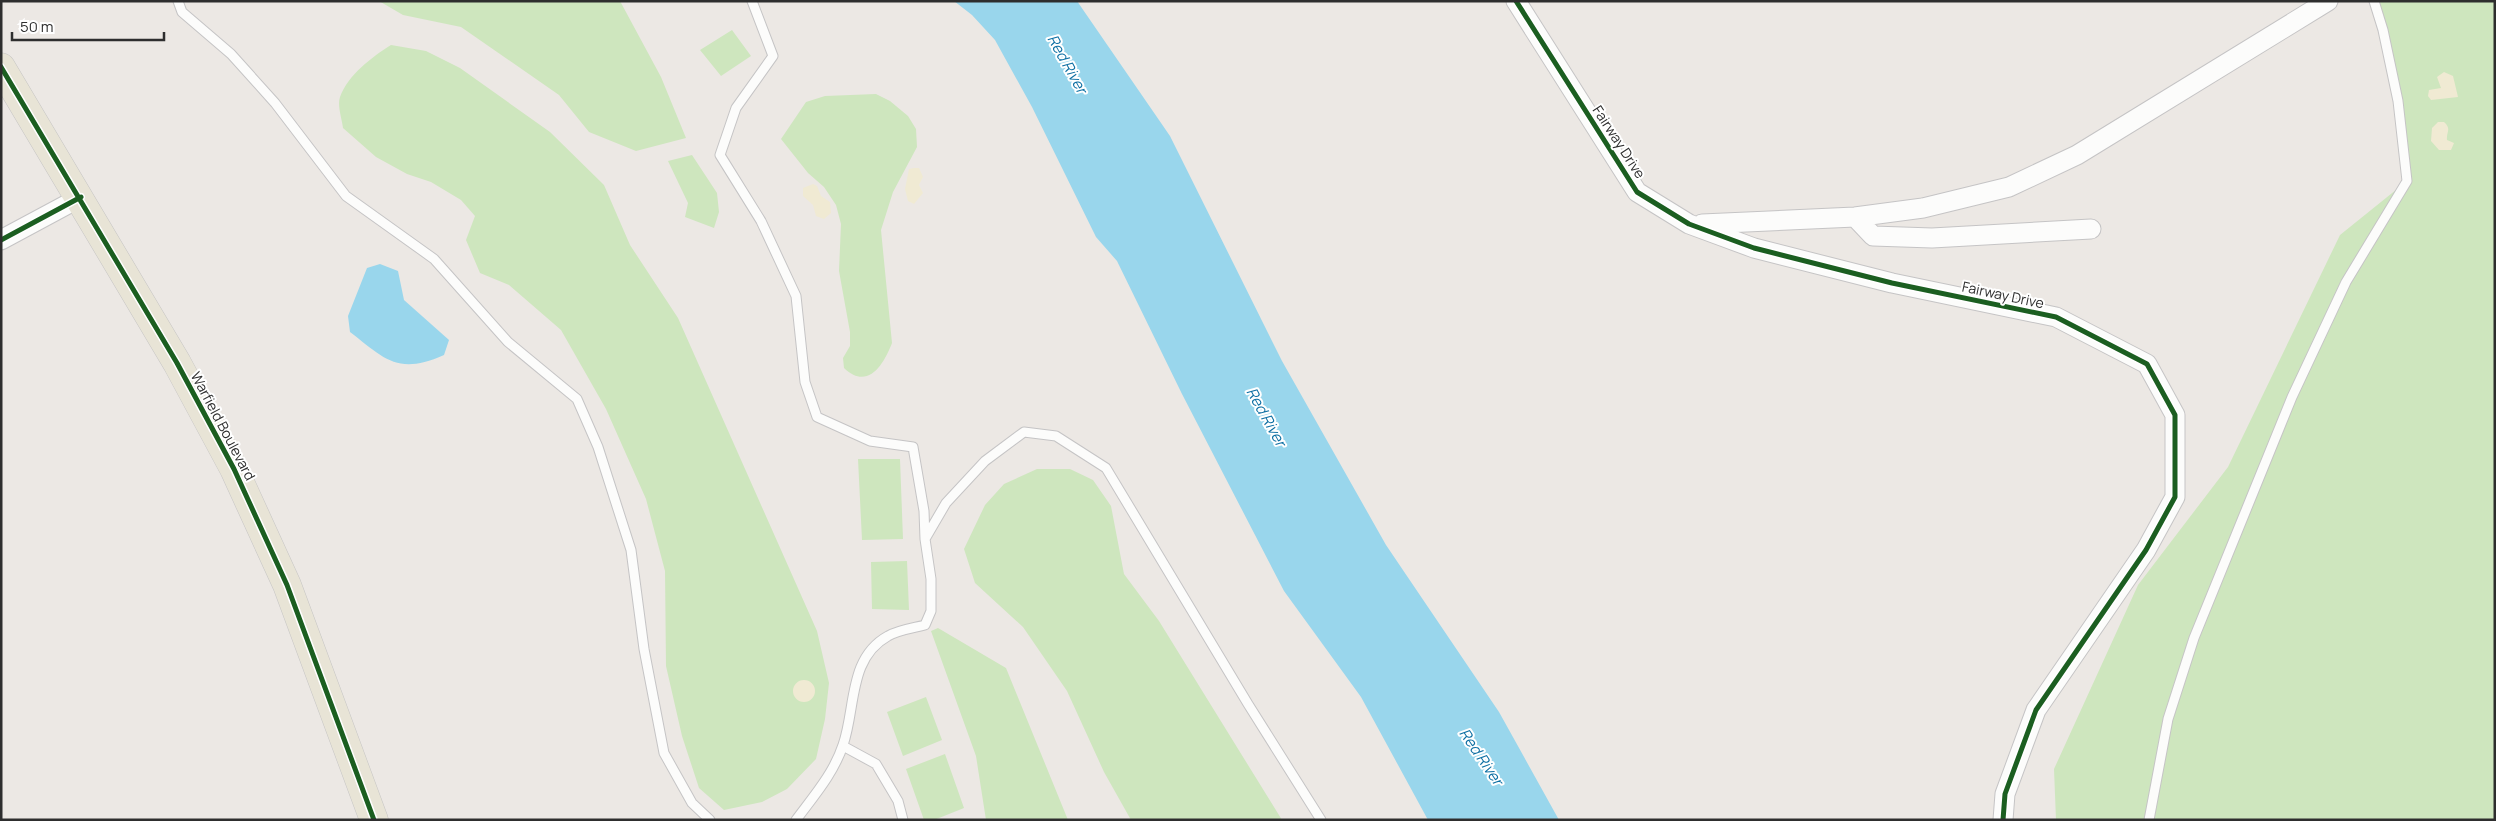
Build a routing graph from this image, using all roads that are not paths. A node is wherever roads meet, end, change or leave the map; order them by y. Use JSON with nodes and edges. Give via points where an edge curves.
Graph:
{"nodes":[{"id":1,"x":178,"y":1,"type":"edge"},
{"id":2,"x":752,"y":1,"type":"edge"},
{"id":3,"x":1516,"y":1,"type":"edge"},
{"id":4,"x":2328,"y":1,"type":"edge"},
{"id":5,"x":2374,"y":1,"type":"edge"},
{"id":6,"x":1,"y":67,"type":"edge"},
{"id":7,"x":81,"y":197,"type":"junction"},
{"id":8,"x":1855,"y":217,"type":"junction"},
{"id":9,"x":1688,"y":224,"type":"junction"},
{"id":10,"x":2091,"y":229,"type":"dead end"},
{"id":11,"x":1,"y":240,"type":"edge"},
{"id":12,"x":925,"y":539,"type":"junction"},
{"id":13,"x":843,"y":746,"type":"junction"},
{"id":14,"x":374,"y":820,"type":"edge"},
{"id":15,"x":710,"y":820,"type":"edge"},
{"id":16,"x":796,"y":820,"type":"edge"},
{"id":17,"x":903,"y":820,"type":"edge"},
{"id":18,"x":1321,"y":820,"type":"edge"},
{"id":19,"x":2003,"y":820,"type":"edge"},
{"id":20,"x":2149,"y":820,"type":"edge"}],
"edges":[{"from":1,"to":15,"type":"lane","via":[[182,12],[231,54],[275,103],[346,196],[434,259],[508,342],[576,399],[598,447],[631,550],[644,649],[664,753],[692,803]]},
{"from":2,"to":12,"type":"lane","via":[[773,56],[736,108],[720,155],[761,221],[796,296],[805,382],[817,417],[870,441],[913,447],[924,511]]},
{"from":3,"to":9,"type":"street","name":"Fairway Drive","via":[[1637,192]]},
{"from":4,"to":8,"type":"street","via":[[2077,154],[2009,187],[1923,208]]},
{"from":5,"to":20,"type":"lane","via":[[2398,101],[2407,180],[2346,282],[2288,405],[2194,638],[2168,719]]},
{"from":6,"to":7,"type":"main road","name":"Warfield Boulevard"},
{"from":7,"to":11,"type":"street"},
{"from":7,"to":14,"type":"main road","name":"Warfield Boulevard","via":[[234,469],[287,585]]},
{"from":8,"to":9,"type":"street"},
{"from":8,"to":10,"type":"street","via":[[1874,236],[1932,238]]},
{"from":9,"to":19,"type":"street","name":"Fairway Drive","via":[[1754,248],[1892,283],[2056,317],[2147,364],[2175,415],[2175,497],[2146,550],[2036,710],[2005,794]]},
{"from":12,"to":13,"type":"lane","via":[[931,579],[931,611],[925,625],[888,636],[867,653],[854,688]]},
{"from":12,"to":18,"type":"lane","via":[[946,503],[979,468],[1024,432],[1056,436],[1106,468]]},
{"from":13,"to":16,"type":"lane","via":[[822,786]]},
{"from":13,"to":17,"type":"lane","via":[[876,764],[898,801]]}]}
